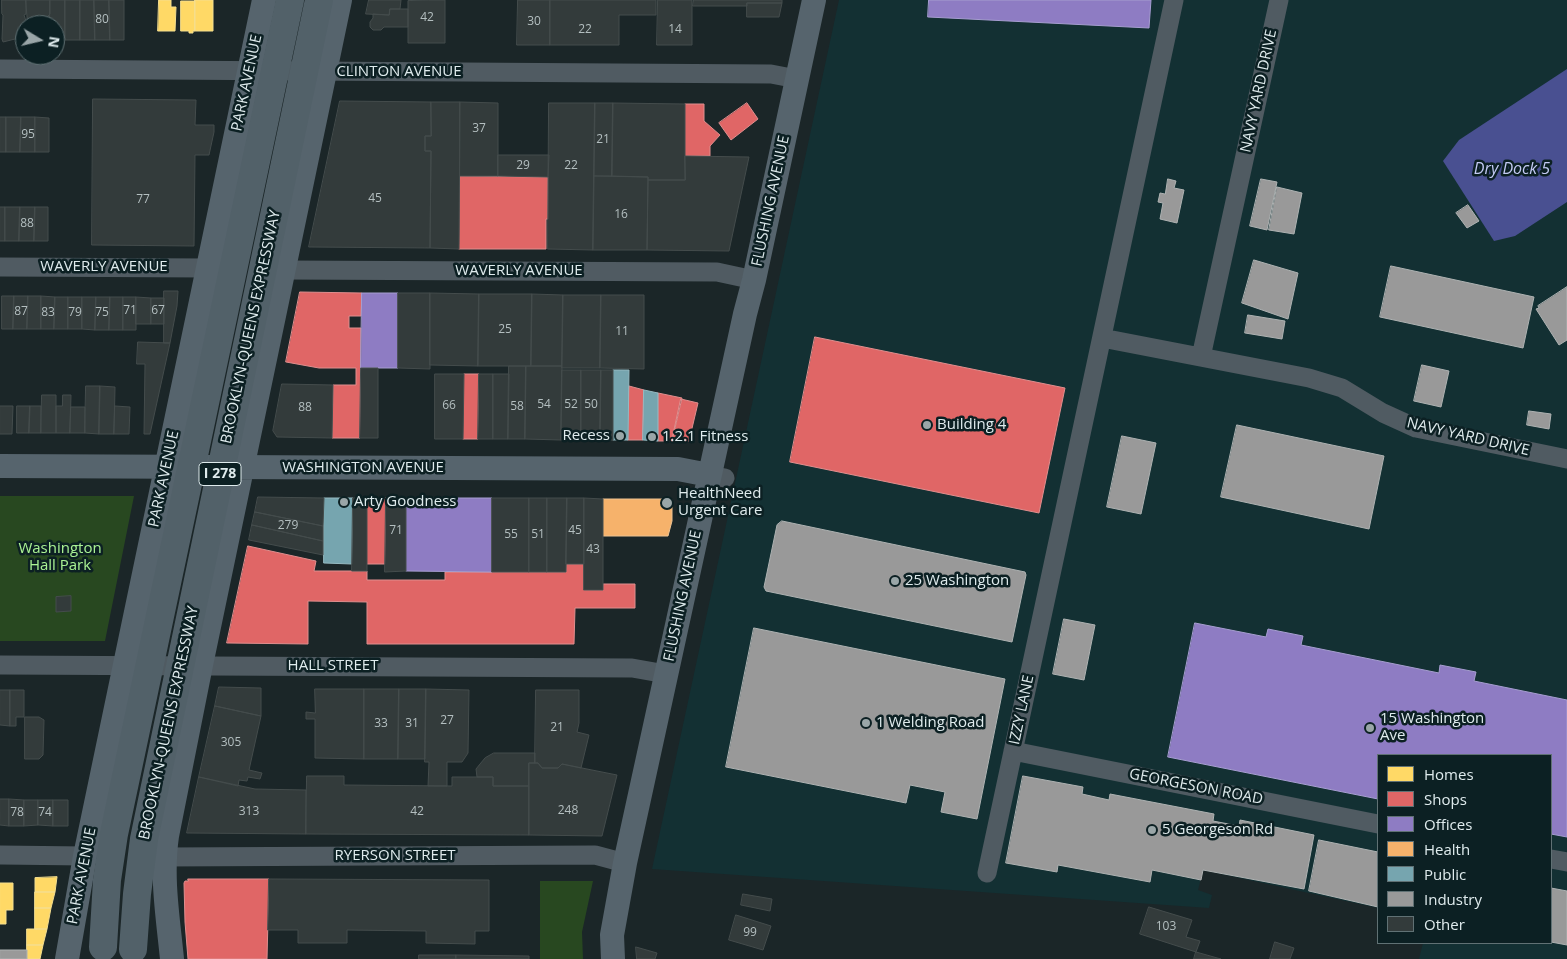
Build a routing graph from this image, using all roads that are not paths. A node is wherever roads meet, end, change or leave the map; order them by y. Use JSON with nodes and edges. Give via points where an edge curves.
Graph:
{"nodes":[{"id":1,"x":264,"y":0,"type":"edge"},
{"id":2,"x":290,"y":0,"type":"edge"},
{"id":3,"x":320,"y":0,"type":"edge"},
{"id":4,"x":340,"y":0,"type":"edge"},
{"id":5,"x":814,"y":0,"type":"edge"},
{"id":6,"x":1174,"y":0,"type":"edge"},
{"id":7,"x":1279,"y":0,"type":"edge"},
{"id":8,"x":0,"y":69,"type":"edge"},
{"id":9,"x":250,"y":70,"type":"junction"},
{"id":10,"x":325,"y":71,"type":"junction"},
{"id":11,"x":797,"y":79,"type":"junction"},
{"id":12,"x":0,"y":267,"type":"edge"},
{"id":13,"x":208,"y":268,"type":"junction"},
{"id":14,"x":284,"y":270,"type":"junction"},
{"id":15,"x":754,"y":280,"type":"junction"},
{"id":16,"x":1102,"y":338,"type":"junction"},
{"id":17,"x":1201,"y":357,"type":"junction"},
{"id":18,"x":1567,"y":459,"type":"edge"},
{"id":19,"x":0,"y":466,"type":"edge"},
{"id":20,"x":166,"y":467,"type":"junction"},
{"id":21,"x":242,"y":468,"type":"junction"},
{"id":22,"x":717,"y":476,"type":"junction"},
{"id":23,"x":0,"y":664,"type":"edge"},
{"id":24,"x":125,"y":665,"type":"junction"},
{"id":25,"x":201,"y":665,"type":"junction"},
{"id":26,"x":666,"y":674,"type":"junction"},
{"id":27,"x":1013,"y":751,"type":"junction"},
{"id":28,"x":1377,"y":824,"type":"edge"},
{"id":29,"x":0,"y":855,"type":"edge"},
{"id":30,"x":85,"y":856,"type":"junction"},
{"id":31,"x":164,"y":857,"type":"junction"},
{"id":32,"x":1552,"y":859,"type":"edge"},
{"id":33,"x":1567,"y":862,"type":"edge"},
{"id":34,"x":625,"y":863,"type":"junction"},
{"id":35,"x":987,"y":873,"type":"dead end"},
{"id":36,"x":103,"y":947,"type":"dead end"},
{"id":37,"x":133,"y":949,"type":"dead end"},
{"id":38,"x":67,"y":959,"type":"edge"},
{"id":39,"x":172,"y":959,"type":"edge"},
{"id":40,"x":613,"y":959,"type":"edge"}],
"edges":[{"from":1,"to":9,"type":"main road","name":"PARK AVENUE"},
{"from":2,"to":36,"type":"highway","name":"BROOKLYN-QUEENS EXPRESSWAY","number":"I 278","bridge":true,"via":[[114,834],[107,880]]},
{"from":3,"to":37,"type":"highway","name":"BROOKLYN-QUEENS EXPRESSWAY","number":"I 278","bridge":true,"via":[[144,839]]},
{"from":4,"to":10,"type":"main road"},
{"from":5,"to":11,"type":"main road","name":"FLUSHING AVENUE"},
{"from":6,"to":16,"type":"street"},
{"from":7,"to":17,"type":"street","name":"NAVY YARD DRIVE"},
{"from":8,"to":9,"type":"street","name":"CLINTON AVENUE"},
{"from":9,"to":10,"type":"street","name":"CLINTON AVENUE"},
{"from":9,"to":13,"type":"main road","name":"PARK AVENUE"},
{"from":10,"to":11,"type":"street","name":"CLINTON AVENUE","via":[[771,74]]},
{"from":10,"to":14,"type":"main road"},
{"from":11,"to":15,"type":"main road","name":"FLUSHING AVENUE"},
{"from":12,"to":13,"type":"street","name":"WAVERLY AVENUE"},
{"from":13,"to":20,"type":"main road","name":"PARK AVENUE"},
{"from":14,"to":15,"type":"street","name":"WAVERLY AVENUE","via":[[717,272]]},
{"from":14,"to":21,"type":"main road"},
{"from":15,"to":22,"type":"main road","name":"FLUSHING AVENUE"},
{"from":16,"to":17,"type":"street","name":"NAVY YARD DRIVE"},
{"from":16,"to":27,"type":"street","name":"IZZY LANE"},
{"from":17,"to":18,"type":"street","name":"NAVY YARD DRIVE","via":[[1326,382],[1416,428]]},
{"from":19,"to":20,"type":"main road","name":"WASHINGTON AVENUE"},
{"from":20,"to":21,"type":"main road","name":"WASHINGTON AVENUE"},
{"from":20,"to":24,"type":"main road","name":"PARK AVENUE"},
{"from":21,"to":22,"type":"main road","name":"WASHINGTON AVENUE","via":[[678,469]]},
{"from":21,"to":25,"type":"main road"},
{"from":22,"to":26,"type":"main road","name":"FLUSHING AVENUE"},
{"from":23,"to":24,"type":"street","name":"HALL STREET"},
{"from":24,"to":25,"type":"street","name":"HALL STREET"},
{"from":24,"to":30,"type":"main road","name":"PARK AVENUE"},
{"from":25,"to":26,"type":"street","name":"HALL STREET","via":[[632,668]]},
{"from":25,"to":31,"type":"main road"},
{"from":26,"to":34,"type":"main road","name":"FLUSHING AVENUE"},
{"from":27,"to":28,"type":"street","name":"GEORGESON ROAD"},
{"from":27,"to":35,"type":"street","name":"IZZY LANE"},
{"from":29,"to":30,"type":"street"},
{"from":30,"to":38,"type":"main road","name":"PARK AVENUE"},
{"from":31,"to":34,"type":"street","name":"RYERSON STREET","via":[[595,855]]},
{"from":31,"to":39,"type":"main road"},
{"from":32,"to":33,"type":"street"},
{"from":34,"to":40,"type":"main road","name":"FLUSHING AVENUE","via":[[612,935]]}]}
